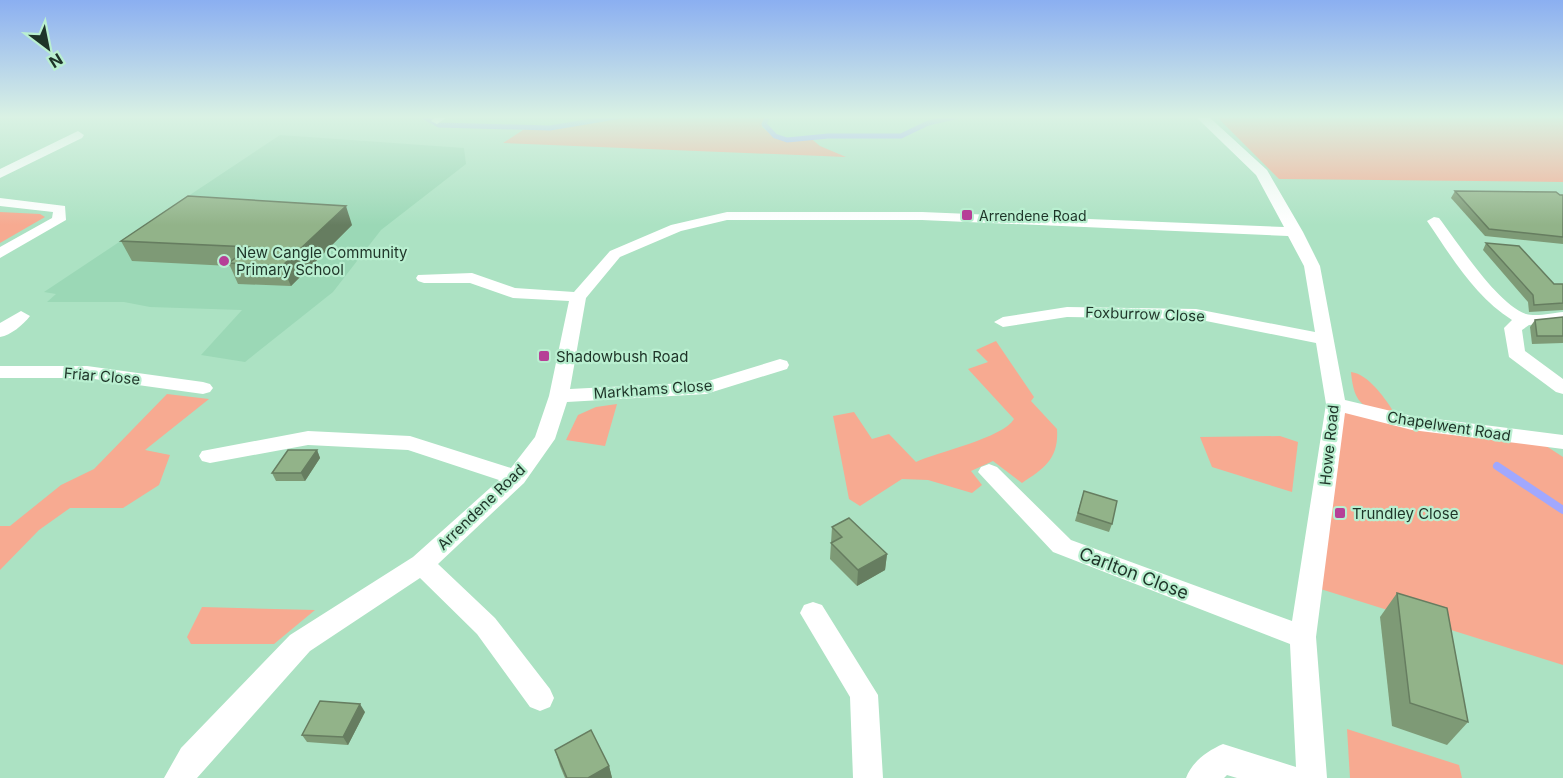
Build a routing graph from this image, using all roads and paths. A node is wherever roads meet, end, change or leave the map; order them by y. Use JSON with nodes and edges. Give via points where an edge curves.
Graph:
{"nodes":[{"id":1,"x":43,"y":152,"type":"edge"},
{"id":2,"x":1240,"y":152,"type":"edge"},
{"id":3,"x":0,"y":174,"type":"edge"},
{"id":4,"x":0,"y":202,"type":"edge"},
{"id":5,"x":1434,"y":221,"type":"dead end"},
{"id":6,"x":1296,"y":232,"type":"junction"},
{"id":7,"x":0,"y":253,"type":"edge"},
{"id":8,"x":424,"y":278,"type":"dead end"},
{"id":9,"x":578,"y":297,"type":"junction"},
{"id":10,"x":21,"y":316,"type":"dead end"},
{"id":11,"x":1563,"y":317,"type":"edge"},
{"id":12,"x":1524,"y":320,"type":"junction"},
{"id":13,"x":1003,"y":322,"type":"dead end"},
{"id":14,"x":0,"y":332,"type":"edge"},
{"id":15,"x":1323,"y":339,"type":"junction"},
{"id":16,"x":780,"y":365,"type":"dead end"},
{"id":17,"x":0,"y":372,"type":"edge"},
{"id":18,"x":203,"y":388,"type":"dead end"},
{"id":19,"x":1563,"y":388,"type":"edge"},
{"id":20,"x":559,"y":396,"type":"junction"},
{"id":21,"x":1336,"y":404,"type":"junction"},
{"id":22,"x":1563,"y":442,"type":"edge"},
{"id":23,"x":210,"y":456,"type":"dead end"},
{"id":24,"x":989,"y":472,"type":"dead end"},
{"id":25,"x":516,"y":478,"type":"junction"},
{"id":26,"x":422,"y":564,"type":"junction"},
{"id":27,"x":813,"y":614,"type":"dead end"},
{"id":28,"x":1303,"y":637,"type":"junction"},
{"id":29,"x":540,"y":698,"type":"dead end"},
{"id":30,"x":179,"y":778,"type":"edge"},
{"id":31,"x":868,"y":778,"type":"edge"},
{"id":32,"x":1201,"y":778,"type":"edge"},
{"id":33,"x":1287,"y":778,"type":"edge"},
{"id":34,"x":1312,"y":778,"type":"edge"}],
"edges":[{"from":1,"to":3,"type":"street"},
{"from":2,"to":6,"type":"street","name":"Howe Road","via":[[1262,173]]},
{"from":4,"to":7,"type":"street","via":[[60,209],[59,220]]},
{"from":5,"to":12,"type":"street","via":[[1492,298]]},
{"from":6,"to":9,"type":"street","name":"Arrendene Road","via":[[922,216],[727,216],[676,228],[615,254]]},
{"from":6,"to":15,"type":"street","name":"Howe Road","via":[[1312,266]]},
{"from":8,"to":9,"type":"street","via":[[472,278],[513,293]]},
{"from":9,"to":20,"type":"street","name":"Arrendene Road"},
{"from":10,"to":14,"type":"street"},
{"from":11,"to":12,"type":"street"},
{"from":12,"to":19,"type":"street","via":[[1513,328],[1516,353]]},
{"from":13,"to":15,"type":"street","name":"Foxburrow Close","via":[[1067,312],[1196,314]]},
{"from":15,"to":21,"type":"street","name":"Howe Road"},
{"from":16,"to":20,"type":"street","name":"Markhams Close","via":[[706,388]]},
{"from":17,"to":18,"type":"street","name":"Friar Close","via":[[87,372]]},
{"from":20,"to":25,"type":"street","name":"Arrendene Road","via":[[544,438]]},
{"from":21,"to":22,"type":"street","name":"Chapelwent Road","via":[[1412,423]]},
{"from":21,"to":28,"type":"street","name":"Howe Road"},
{"from":23,"to":25,"type":"street","via":[[308,438],[410,443]]},
{"from":24,"to":28,"type":"street","name":"Carlton Close","via":[[1062,546]]},
{"from":25,"to":26,"type":"street","name":"Arrendene Road"},
{"from":26,"to":29,"type":"street","via":[[486,626]]},
{"from":26,"to":30,"type":"street","name":"Arrendene Road","via":[[300,643],[192,758]]},
{"from":27,"to":31,"type":"street","via":[[864,695]]},
{"from":28,"to":34,"type":"street","name":"Howe Road"},
{"from":32,"to":33,"type":"street","via":[[1223,759]]}]}
